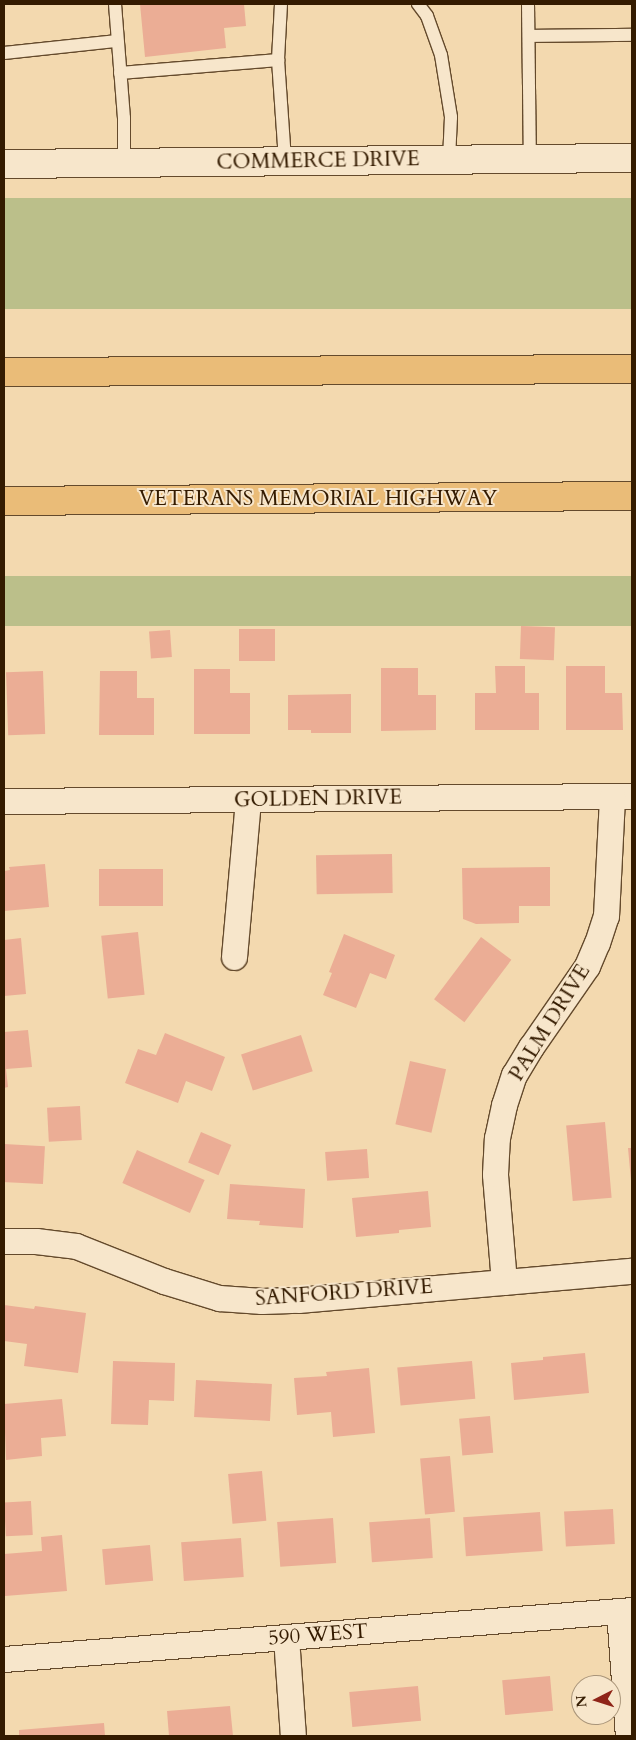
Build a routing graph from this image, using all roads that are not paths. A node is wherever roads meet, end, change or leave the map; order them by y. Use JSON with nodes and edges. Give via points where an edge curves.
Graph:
{"nodes":[{"id":1,"x":114,"y":4,"type":"edge"},
{"id":2,"x":281,"y":4,"type":"edge"},
{"id":3,"x":418,"y":4,"type":"edge"},
{"id":4,"x":528,"y":4,"type":"edge"},
{"id":5,"x":632,"y":35,"type":"edge"},
{"id":6,"x":529,"y":36,"type":"junction"},
{"id":7,"x":118,"y":41,"type":"junction"},
{"id":8,"x":4,"y":53,"type":"edge"},
{"id":9,"x":278,"y":60,"type":"junction"},
{"id":10,"x":120,"y":73,"type":"junction"},
{"id":11,"x":632,"y":158,"type":"edge"},
{"id":12,"x":530,"y":159,"type":"junction"},
{"id":13,"x":449,"y":160,"type":"junction"},
{"id":14,"x":285,"y":161,"type":"junction"},
{"id":15,"x":124,"y":163,"type":"junction"},
{"id":16,"x":4,"y":164,"type":"edge"},
{"id":17,"x":632,"y":370,"type":"edge"},
{"id":18,"x":4,"y":372,"type":"edge"},
{"id":19,"x":632,"y":496,"type":"edge"},
{"id":20,"x":4,"y":501,"type":"edge"},
{"id":21,"x":622,"y":796,"type":"edge"},
{"id":22,"x":248,"y":800,"type":"junction"},
{"id":23,"x":4,"y":801,"type":"edge"},
{"id":24,"x":234,"y":957,"type":"dead end"},
{"id":25,"x":4,"y":1241,"type":"edge"},
{"id":26,"x":632,"y":1271,"type":"edge"},
{"id":27,"x":504,"y":1282,"type":"junction"},
{"id":28,"x":626,"y":1611,"type":"edge"},
{"id":29,"x":286,"y":1637,"type":"junction"},
{"id":30,"x":4,"y":1658,"type":"edge"},
{"id":31,"x":293,"y":1736,"type":"edge"},
{"id":32,"x":628,"y":1736,"type":"edge"}],
"edges":[{"from":1,"to":7,"type":"lane"},
{"from":2,"to":9,"type":"lane"},
{"from":3,"to":13,"type":"lane","via":[[427,16],[441,55],[451,117]]},
{"from":4,"to":6,"type":"lane"},
{"from":5,"to":6,"type":"lane"},
{"from":6,"to":12,"type":"lane"},
{"from":7,"to":8,"type":"lane"},
{"from":7,"to":10,"type":"lane"},
{"from":9,"to":10,"type":"lane"},
{"from":9,"to":14,"type":"lane"},
{"from":10,"to":15,"type":"lane"},
{"from":11,"to":12,"type":"street","name":"COMMERCE DRIVE"},
{"from":12,"to":13,"type":"street","name":"COMMERCE DRIVE"},
{"from":13,"to":14,"type":"street","name":"COMMERCE DRIVE"},
{"from":14,"to":15,"type":"street","name":"COMMERCE DRIVE"},
{"from":15,"to":16,"type":"street","name":"COMMERCE DRIVE"},
{"from":17,"to":18,"type":"highway"},
{"from":19,"to":20,"type":"highway","name":"VETERANS MEMORIAL HIGHWAY"},
{"from":21,"to":22,"type":"street","name":"GOLDEN DRIVE"},
{"from":21,"to":27,"type":"street","name":"PALM DRIVE","via":[[606,916],[597,943],[587,966],[531,1046],[514,1076],[504,1105],[497,1138],[495,1174]]},
{"from":22,"to":23,"type":"street","name":"GOLDEN DRIVE"},
{"from":22,"to":24,"type":"street"},
{"from":25,"to":27,"type":"street","name":"SANFORD DRIVE","via":[[76,1246],[164,1281],[219,1298],[298,1300]]},
{"from":26,"to":27,"type":"street","name":"SANFORD DRIVE"},
{"from":28,"to":29,"type":"street","name":"590 WEST"},
{"from":28,"to":32,"type":"street"},
{"from":29,"to":30,"type":"street","name":"590 WEST"},
{"from":29,"to":31,"type":"street"}]}
